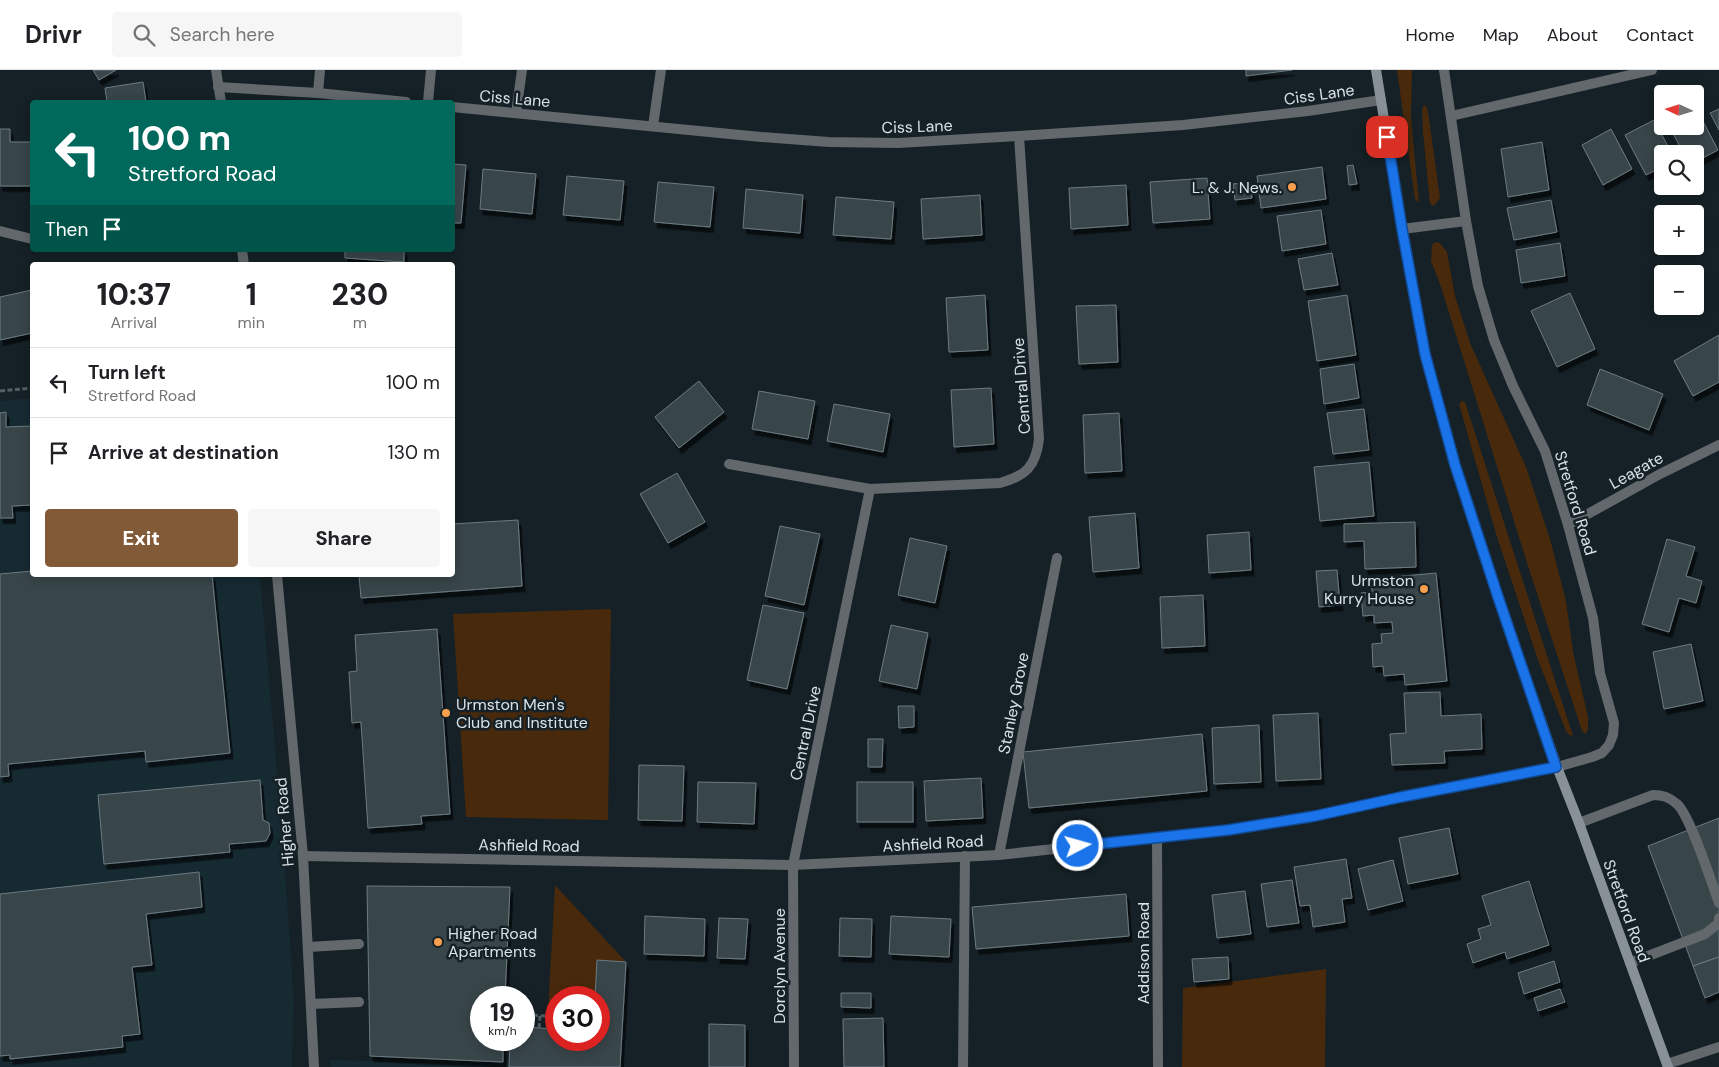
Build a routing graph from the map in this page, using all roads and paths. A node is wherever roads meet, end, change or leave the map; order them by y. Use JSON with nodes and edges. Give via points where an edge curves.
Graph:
{"nodes":[{"id":1,"x":216,"y":70,"type":"edge"},
{"id":2,"x":320,"y":70,"type":"edge"},
{"id":3,"x":431,"y":70,"type":"edge"},
{"id":4,"x":522,"y":70,"type":"edge"},
{"id":5,"x":661,"y":70,"type":"edge"},
{"id":6,"x":1376,"y":70,"type":"edge"},
{"id":7,"x":1444,"y":70,"type":"edge"},
{"id":8,"x":1652,"y":70,"type":"edge"},
{"id":9,"x":218,"y":87,"type":"junction"},
{"id":10,"x":318,"y":93,"type":"junction"},
{"id":11,"x":221,"y":100,"type":"edge"},
{"id":12,"x":386,"y":100,"type":"edge"},
{"id":13,"x":428,"y":100,"type":"edge"},
{"id":14,"x":1381,"y":100,"type":"junction"},
{"id":15,"x":455,"y":107,"type":"edge"},
{"id":16,"x":516,"y":113,"type":"junction"},
{"id":17,"x":1451,"y":116,"type":"junction"},
{"id":18,"x":653,"y":126,"type":"junction"},
{"id":19,"x":1019,"y":136,"type":"junction"},
{"id":20,"x":1466,"y":221,"type":"junction"},
{"id":21,"x":1402,"y":229,"type":"junction"},
{"id":22,"x":0,"y":231,"type":"edge"},
{"id":23,"x":30,"y":238,"type":"edge"},
{"id":24,"x":30,"y":388,"type":"edge"},
{"id":25,"x":0,"y":391,"type":"edge"},
{"id":26,"x":1719,"y":445,"type":"edge"},
{"id":27,"x":729,"y":464,"type":"dead end"},
{"id":28,"x":870,"y":489,"type":"junction"},
{"id":29,"x":1568,"y":525,"type":"junction"},
{"id":30,"x":1057,"y":558,"type":"dead end"},
{"id":31,"x":277,"y":577,"type":"edge"},
{"id":32,"x":1556,"y":767,"type":"junction"},
{"id":33,"x":1579,"y":823,"type":"junction"},
{"id":34,"x":1157,"y":838,"type":"junction"},
{"id":35,"x":999,"y":855,"type":"junction"},
{"id":36,"x":303,"y":856,"type":"junction"},
{"id":37,"x":965,"y":856,"type":"junction"},
{"id":38,"x":793,"y":865,"type":"junction"},
{"id":39,"x":1719,"y":903,"type":"edge"},
{"id":40,"x":1719,"y":918,"type":"edge"},
{"id":41,"x":359,"y":944,"type":"dead end"},
{"id":42,"x":308,"y":947,"type":"junction"},
{"id":43,"x":1630,"y":963,"type":"junction"},
{"id":44,"x":359,"y":1002,"type":"dead end"},
{"id":45,"x":311,"y":1004,"type":"junction"},
{"id":46,"x":535,"y":1015,"type":"edge"},
{"id":47,"x":540,"y":1016,"type":"junction"},
{"id":48,"x":545,"y":1016,"type":"edge"},
{"id":49,"x":540,"y":1028,"type":"dead end"},
{"id":50,"x":1719,"y":1047,"type":"edge"},
{"id":51,"x":1667,"y":1066,"type":"edge"},
{"id":52,"x":314,"y":1067,"type":"edge"},
{"id":53,"x":794,"y":1067,"type":"edge"},
{"id":54,"x":963,"y":1067,"type":"edge"},
{"id":55,"x":1158,"y":1067,"type":"edge"}],
"edges":[{"from":1,"to":9,"type":"street"},
{"from":2,"to":10,"type":"street"},
{"from":3,"to":13,"type":"street"},
{"from":4,"to":16,"type":"street"},
{"from":5,"to":18,"type":"street"},
{"from":6,"to":14,"type":"main road","name":"Stretford Road"},
{"from":7,"to":17,"type":"street","name":"Stretford Road"},
{"from":8,"to":17,"type":"street"},
{"from":9,"to":10,"type":"street"},
{"from":9,"to":11,"type":"street"},
{"from":10,"to":12,"type":"street"},
{"from":14,"to":19,"type":"street","name":"Ciss Lane","via":[[1217,121]]},
{"from":14,"to":21,"type":"main road","name":"Stretford Road"},
{"from":15,"to":16,"type":"street","name":"Ciss Lane"},
{"from":16,"to":18,"type":"street","name":"Ciss Lane"},
{"from":17,"to":20,"type":"street","name":"Stretford Road"},
{"from":18,"to":19,"type":"street","name":"Ciss Lane","via":[[829,142],[898,143]]},
{"from":19,"to":28,"type":"street","name":"Central Drive","via":[[1039,439],[1037,455],[1015,478],[1000,483]]},
{"from":20,"to":21,"type":"street"},
{"from":20,"to":29,"type":"street","name":"Stretford Road","via":[[1478,286],[1494,340],[1545,451]]},
{"from":21,"to":32,"type":"main road","name":"Stretford Road","via":[[1425,354],[1455,465]]},
{"from":22,"to":23,"type":"street"},
{"from":24,"to":25,"type":"path"},
{"from":26,"to":29,"type":"street","name":"Leagate"},
{"from":27,"to":28,"type":"street","name":"Central Drive"},
{"from":28,"to":38,"type":"street","name":"Central Drive"},
{"from":29,"to":32,"type":"street","name":"Stretford Road","via":[[1593,618],[1600,672],[1614,723],[1609,745],[1602,753]]},
{"from":30,"to":35,"type":"street","name":"Stanley Grove"},
{"from":31,"to":36,"type":"street","name":"Higher Road"},
{"from":32,"to":33,"type":"main road","name":"Stretford Road"},
{"from":32,"to":34,"type":"street","name":"Ashfield Road","via":[[1315,816]]},
{"from":33,"to":39,"type":"street","via":[[1653,795],[1665,796],[1679,805],[1688,821]]},
{"from":33,"to":43,"type":"main road","name":"Stretford Road"},
{"from":34,"to":35,"type":"street","name":"Ashfield Road"},
{"from":34,"to":55,"type":"street","name":"Addison Road"},
{"from":35,"to":37,"type":"street","name":"Ashfield Road"},
{"from":36,"to":38,"type":"street","name":"Ashfield Road"},
{"from":36,"to":42,"type":"street","name":"Higher Road"},
{"from":37,"to":38,"type":"street","name":"Ashfield Road"},
{"from":37,"to":54,"type":"street"},
{"from":38,"to":53,"type":"street","name":"Dorclyn Avenue"},
{"from":40,"to":43,"type":"street","via":[[1719,923],[1705,934]]},
{"from":41,"to":42,"type":"street"},
{"from":42,"to":45,"type":"street","name":"Higher Road"},
{"from":43,"to":51,"type":"main road","name":"Stretford Road"},
{"from":44,"to":45,"type":"street"},
{"from":45,"to":52,"type":"street","name":"Higher Road"},
{"from":46,"to":47,"type":"path"},
{"from":47,"to":48,"type":"path"},
{"from":47,"to":49,"type":"path"},
{"from":50,"to":51,"type":"street"}]}
